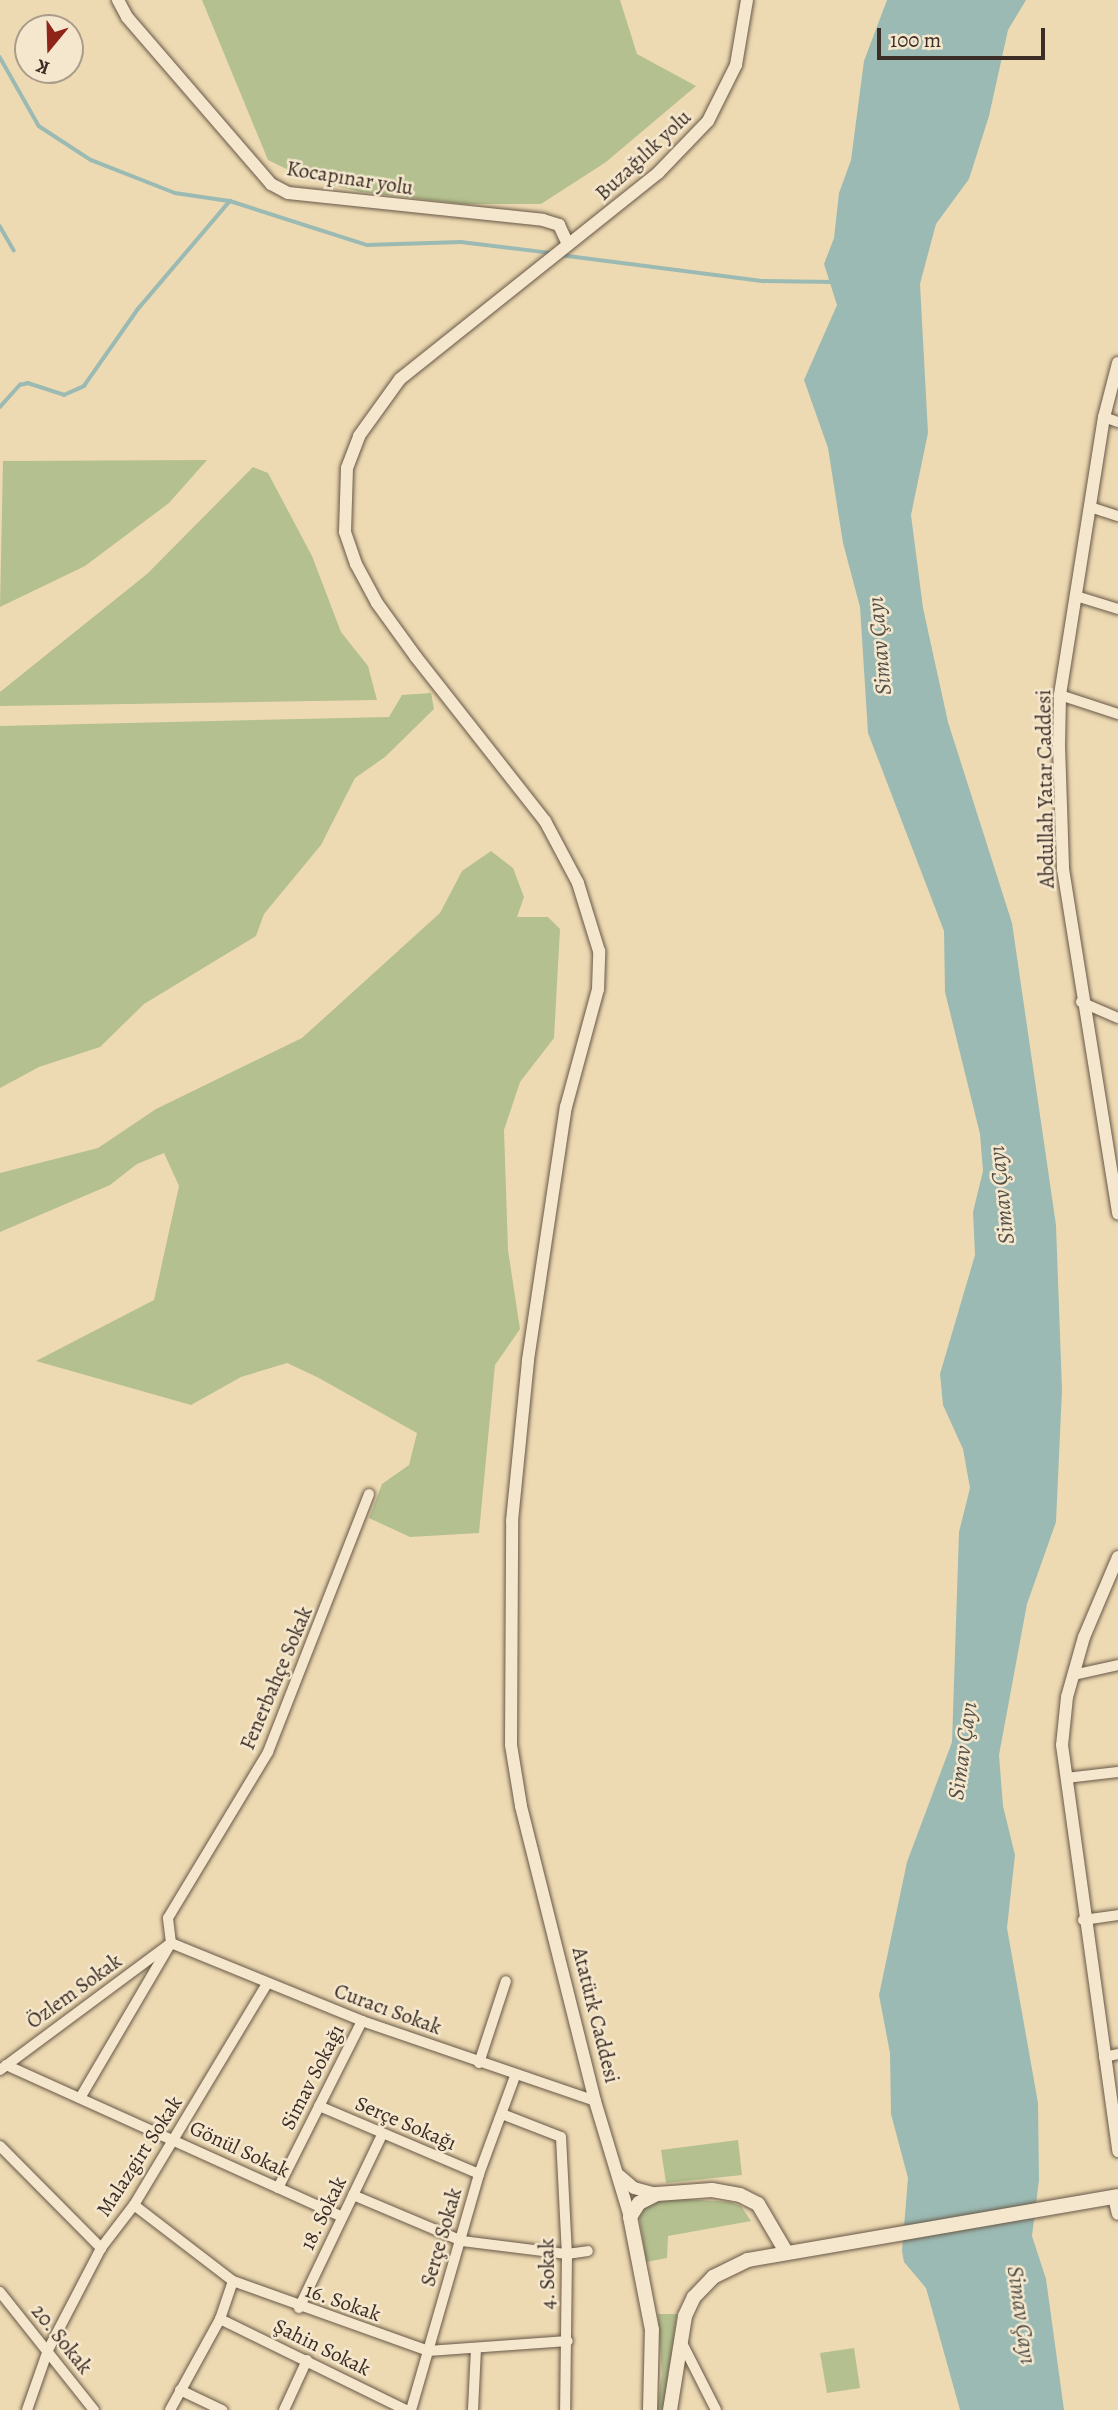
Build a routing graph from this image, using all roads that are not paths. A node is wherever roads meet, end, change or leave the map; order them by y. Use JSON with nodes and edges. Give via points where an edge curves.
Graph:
{"nodes":[{"id":1,"x":118,"y":0,"type":"edge"},
{"id":2,"x":747,"y":0,"type":"edge"},
{"id":3,"x":567,"y":242,"type":"junction"},
{"id":4,"x":526,"y":276,"type":"joint"},
{"id":5,"x":1118,"y":363,"type":"edge"},
{"id":6,"x":1104,"y":417,"type":"junction"},
{"id":7,"x":1118,"y":422,"type":"edge"},
{"id":8,"x":1090,"y":507,"type":"junction"},
{"id":9,"x":1118,"y":516,"type":"edge"},
{"id":10,"x":1076,"y":596,"type":"junction"},
{"id":11,"x":1118,"y":609,"type":"edge"},
{"id":12,"x":1060,"y":695,"type":"junction"},
{"id":13,"x":1118,"y":714,"type":"edge"},
{"id":14,"x":1081,"y":1002,"type":"junction"},
{"id":15,"x":1118,"y":1018,"type":"edge"},
{"id":16,"x":1118,"y":1214,"type":"edge"},
{"id":17,"x":369,"y":1494,"type":"dead end"},
{"id":18,"x":1117,"y":1561,"type":"edge"},
{"id":19,"x":1118,"y":1665,"type":"edge"},
{"id":20,"x":1073,"y":1675,"type":"junction"},
{"id":21,"x":1118,"y":1772,"type":"edge"},
{"id":22,"x":1066,"y":1778,"type":"junction"},
{"id":23,"x":1118,"y":1915,"type":"edge"},
{"id":24,"x":1083,"y":1920,"type":"junction"},
{"id":25,"x":171,"y":1943,"type":"junction"},
{"id":26,"x":506,"y":1981,"type":"dead end"},
{"id":27,"x":267,"y":1984,"type":"junction"},
{"id":28,"x":362,"y":2021,"type":"junction"},
{"id":29,"x":1118,"y":2054,"type":"edge"},
{"id":30,"x":1104,"y":2056,"type":"junction"},
{"id":31,"x":479,"y":2063,"type":"junction"},
{"id":32,"x":3,"y":2067,"type":"edge"},
{"id":33,"x":515,"y":2076,"type":"junction"},
{"id":34,"x":80,"y":2098,"type":"junction"},
{"id":35,"x":595,"y":2101,"type":"junction"},
{"id":36,"x":319,"y":2106,"type":"junction"},
{"id":37,"x":502,"y":2114,"type":"junction"},
{"id":38,"x":382,"y":2135,"type":"junction"},
{"id":39,"x":175,"y":2140,"type":"junction"},
{"id":40,"x":0,"y":2146,"type":"edge"},
{"id":41,"x":1118,"y":2151,"type":"edge"},
{"id":42,"x":479,"y":2174,"type":"junction"},
{"id":43,"x":620,"y":2176,"type":"junction"},
{"id":44,"x":278,"y":2188,"type":"junction"},
{"id":45,"x":657,"y":2194,"type":"junction"},
{"id":46,"x":353,"y":2195,"type":"junction"},
{"id":47,"x":1112,"y":2197,"type":"edge"},
{"id":48,"x":134,"y":2205,"type":"junction"},
{"id":49,"x":1118,"y":2214,"type":"edge"},
{"id":50,"x":342,"y":2217,"type":"junction"},
{"id":51,"x":630,"y":2217,"type":"junction"},
{"id":52,"x":462,"y":2241,"type":"junction"},
{"id":53,"x":102,"y":2248,"type":"junction"},
{"id":54,"x":785,"y":2250,"type":"junction"},
{"id":55,"x":588,"y":2251,"type":"dead end"},
{"id":56,"x":567,"y":2254,"type":"junction"},
{"id":57,"x":233,"y":2281,"type":"junction"},
{"id":58,"x":0,"y":2292,"type":"edge"},
{"id":59,"x":299,"y":2308,"type":"junction"},
{"id":60,"x":220,"y":2319,"type":"junction"},
{"id":61,"x":568,"y":2341,"type":"junction"},
{"id":62,"x":682,"y":2343,"type":"junction"},
{"id":63,"x":476,"y":2348,"type":"junction"},
{"id":64,"x":48,"y":2350,"type":"junction"},
{"id":65,"x":428,"y":2351,"type":"junction"},
{"id":66,"x":307,"y":2360,"type":"junction"},
{"id":67,"x":180,"y":2390,"type":"junction"},
{"id":68,"x":27,"y":2410,"type":"edge"},
{"id":69,"x":94,"y":2410,"type":"edge"},
{"id":70,"x":170,"y":2410,"type":"edge"},
{"id":71,"x":222,"y":2410,"type":"edge"},
{"id":72,"x":284,"y":2410,"type":"edge"},
{"id":73,"x":408,"y":2410,"type":"edge"},
{"id":74,"x":473,"y":2410,"type":"edge"},
{"id":75,"x":565,"y":2410,"type":"edge"},
{"id":76,"x":650,"y":2410,"type":"edge"},
{"id":77,"x":670,"y":2410,"type":"edge"},
{"id":78,"x":716,"y":2410,"type":"edge"}],
"edges":[{"from":1,"to":3,"type":"street","name":"Kocapınar yolu","via":[[127,17],[271,184],[288,192],[543,220],[559,225]]},
{"from":2,"to":3,"type":"street","name":"Buzağılık yolu","via":[[736,65],[708,121],[658,173]]},
{"from":3,"to":4,"type":"street","name":"Buzağılık yolu"},
{"from":4,"to":35,"type":"street","name":"Atatürk Caddesi","via":[[400,379],[378,407],[359,436],[347,468],[345,531],[377,603],[545,821],[578,883],[598,951],[598,989],[566,1107],[528,1360],[512,1521],[509,1628],[511,1745],[521,1806]]},
{"from":5,"to":6,"type":"street","name":"Abdullah Yatar Caddesi"},
{"from":6,"to":7,"type":"street"},
{"from":6,"to":8,"type":"street","name":"Abdullah Yatar Caddesi"},
{"from":8,"to":9,"type":"street"},
{"from":8,"to":10,"type":"street","name":"Abdullah Yatar Caddesi"},
{"from":10,"to":11,"type":"street"},
{"from":10,"to":12,"type":"street","name":"Abdullah Yatar Caddesi"},
{"from":12,"to":13,"type":"street"},
{"from":12,"to":14,"type":"street","name":"Abdullah Yatar Caddesi","via":[[1063,869]]},
{"from":14,"to":15,"type":"street"},
{"from":14,"to":16,"type":"street","name":"Abdullah Yatar Caddesi"},
{"from":17,"to":25,"type":"street","name":"Fenerbahçe Sokak","via":[[268,1752],[167,1918]]},
{"from":18,"to":20,"type":"street"},
{"from":19,"to":20,"type":"street"},
{"from":20,"to":22,"type":"street","via":[[1062,1745]]},
{"from":21,"to":22,"type":"street"},
{"from":22,"to":24,"type":"street"},
{"from":23,"to":24,"type":"street"},
{"from":24,"to":30,"type":"street"},
{"from":25,"to":27,"type":"street","name":"Curacı Sokak"},
{"from":25,"to":32,"type":"street","name":"Özlem Sokak"},
{"from":25,"to":34,"type":"street"},
{"from":26,"to":31,"type":"street"},
{"from":27,"to":28,"type":"street","name":"Curacı Sokak"},
{"from":27,"to":39,"type":"street","name":"Malazgirt Sokak"},
{"from":28,"to":31,"type":"street","name":"Curacı Sokak"},
{"from":28,"to":36,"type":"street","name":"Simav Sokağı"},
{"from":29,"to":30,"type":"street"},
{"from":30,"to":41,"type":"street"},
{"from":31,"to":33,"type":"street","name":"Curacı Sokak"},
{"from":32,"to":34,"type":"street","name":"Gönül Sokak"},
{"from":33,"to":35,"type":"street","name":"Curacı Sokak"},
{"from":33,"to":37,"type":"street","name":"Serçe Sokak"},
{"from":34,"to":39,"type":"street","name":"Gönül Sokak"},
{"from":35,"to":43,"type":"street","name":"Atatürk Caddesi"},
{"from":36,"to":38,"type":"street","name":"Serçe Sokağı"},
{"from":36,"to":44,"type":"street","name":"Simav Sokağı"},
{"from":37,"to":42,"type":"street","name":"Serçe Sokak"},
{"from":37,"to":56,"type":"street","name":"4. Sokak","via":[[561,2137]]},
{"from":38,"to":42,"type":"street","name":"Serçe Sokağı"},
{"from":38,"to":46,"type":"street","name":"18. Sokak"},
{"from":39,"to":44,"type":"street","name":"Gönül Sokak"},
{"from":39,"to":48,"type":"street","name":"Malazgirt Sokak"},
{"from":40,"to":53,"type":"street"},
{"from":42,"to":52,"type":"street","name":"Serçe Sokak"},
{"from":43,"to":45,"type":"street","via":[[634,2188]]},
{"from":43,"to":51,"type":"street","name":"Atatürk Caddesi"},
{"from":44,"to":50,"type":"street","name":"Gönül Sokak"},
{"from":45,"to":51,"type":"main road","via":[[639,2203]]},
{"from":45,"to":54,"type":"main road","via":[[712,2190],[740,2195],[758,2204]]},
{"from":46,"to":50,"type":"street","name":"18. Sokak"},
{"from":46,"to":52,"type":"street"},
{"from":47,"to":49,"type":"street"},
{"from":47,"to":54,"type":"main road"},
{"from":48,"to":53,"type":"street","name":"Malazgirt Sokak"},
{"from":48,"to":57,"type":"street","name":"16. Sokak"},
{"from":50,"to":59,"type":"street","name":"18. Sokak"},
{"from":51,"to":76,"type":"main road","name":"Atatürk Caddesi","via":[[629,2241],[652,2330]]},
{"from":52,"to":56,"type":"street"},
{"from":52,"to":65,"type":"street","name":"Serçe Sokak"},
{"from":53,"to":64,"type":"street","name":"Malazgirt Sokak"},
{"from":54,"to":62,"type":"main road","via":[[748,2260],[713,2277],[694,2297],[685,2316]]},
{"from":55,"to":56,"type":"street"},
{"from":56,"to":61,"type":"street","name":"4. Sokak"},
{"from":57,"to":59,"type":"street","name":"16. Sokak"},
{"from":57,"to":60,"type":"street"},
{"from":58,"to":64,"type":"street","name":"20. Sokak"},
{"from":59,"to":65,"type":"street","name":"16. Sokak"},
{"from":60,"to":66,"type":"street","name":"Şahin Sokak"},
{"from":60,"to":67,"type":"street"},
{"from":61,"to":63,"type":"street","name":"16. Sokak"},
{"from":61,"to":75,"type":"street","name":"4. Sokak"},
{"from":62,"to":77,"type":"main road"},
{"from":62,"to":78,"type":"street"},
{"from":63,"to":65,"type":"street","name":"16. Sokak"},
{"from":63,"to":74,"type":"street"},
{"from":64,"to":68,"type":"street","name":"Malazgirt Sokak"},
{"from":64,"to":69,"type":"street","name":"20. Sokak"},
{"from":65,"to":73,"type":"street","name":"Serçe Sokak"},
{"from":66,"to":72,"type":"street"},
{"from":66,"to":73,"type":"street","name":"Şahin Sokak"},
{"from":67,"to":70,"type":"street"},
{"from":67,"to":71,"type":"street"}]}
